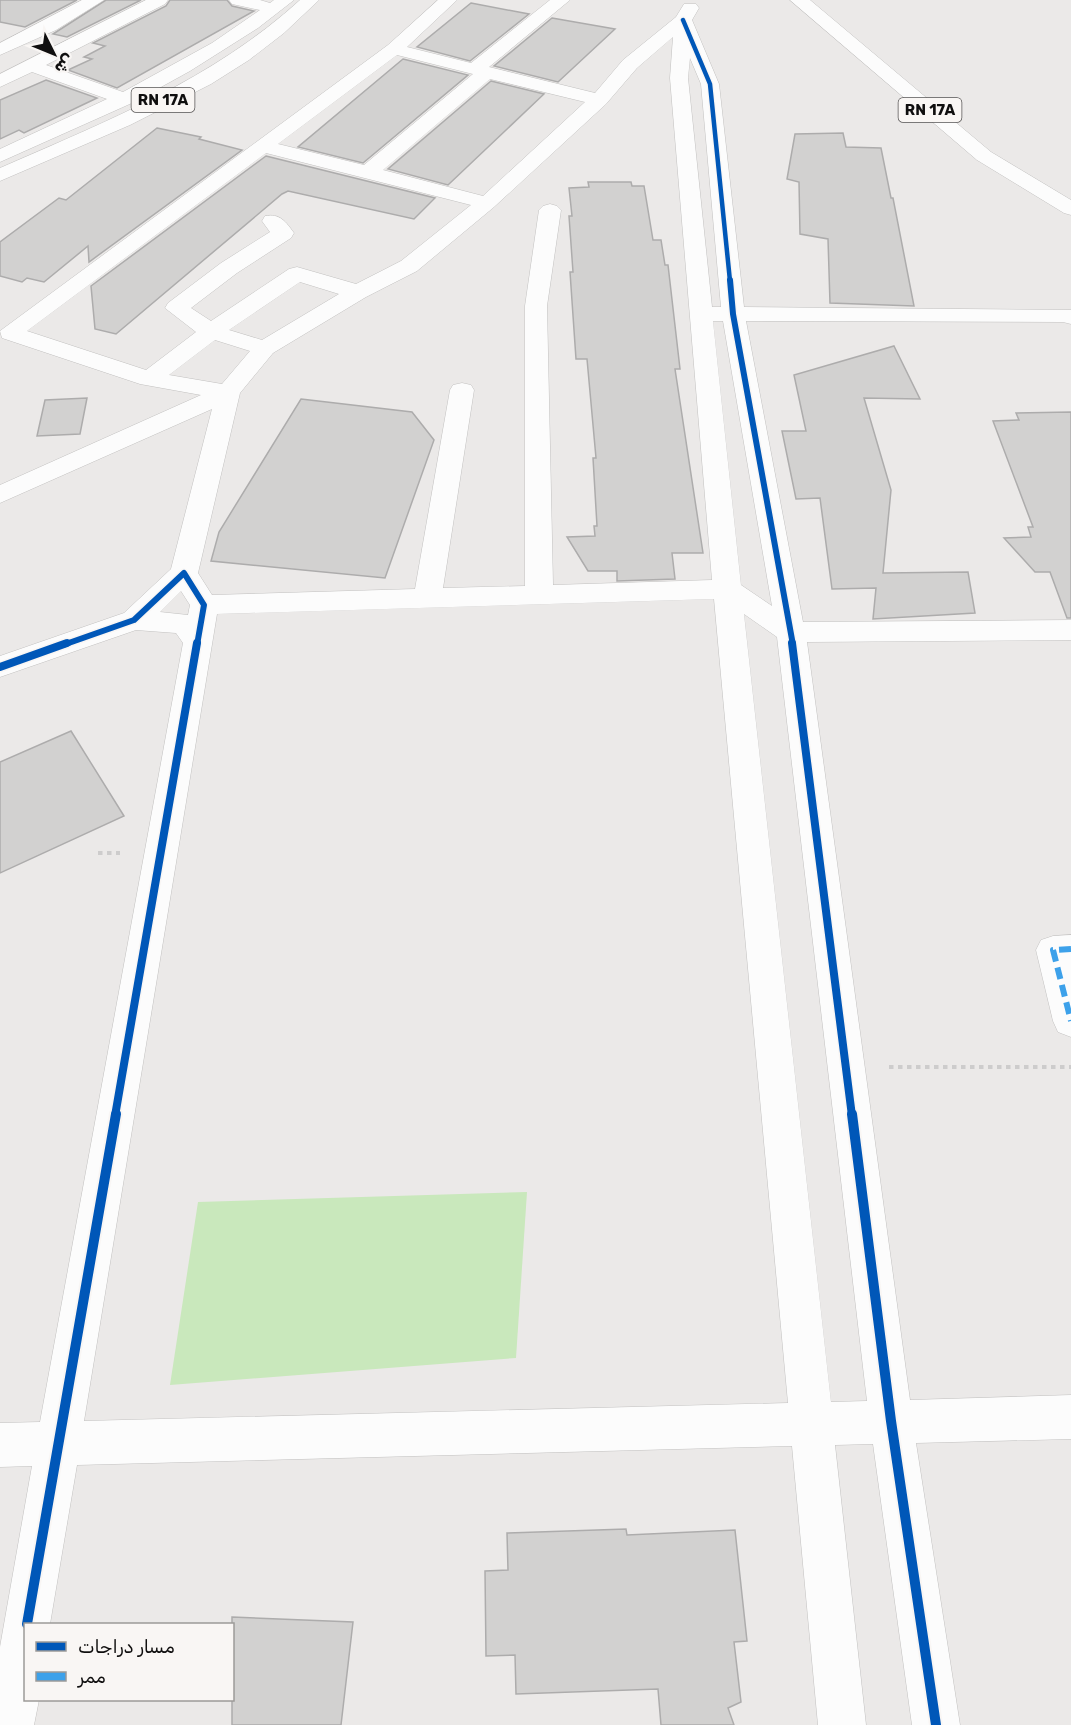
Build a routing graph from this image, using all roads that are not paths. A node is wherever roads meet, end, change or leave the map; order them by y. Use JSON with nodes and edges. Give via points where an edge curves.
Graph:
{"nodes":[{"id":1,"x":95,"y":0,"type":"edge"},
{"id":2,"x":159,"y":0,"type":"edge"},
{"id":3,"x":238,"y":0,"type":"edge"},
{"id":4,"x":310,"y":0,"type":"edge"},
{"id":5,"x":448,"y":0,"type":"edge"},
{"id":6,"x":561,"y":0,"type":"edge"},
{"id":7,"x":799,"y":0,"type":"edge"},
{"id":8,"x":278,"y":6,"type":"edge"},
{"id":9,"x":687,"y":10,"type":"edge"},
{"id":10,"x":394,"y":49,"type":"junction"},
{"id":11,"x":0,"y":50,"type":"edge"},
{"id":12,"x":33,"y":66,"type":"junction"},
{"id":13,"x":481,"y":70,"type":"junction"},
{"id":14,"x":0,"y":81,"type":"edge"},
{"id":15,"x":125,"y":99,"type":"junction"},
{"id":16,"x":599,"y":100,"type":"junction"},
{"id":17,"x":263,"y":146,"type":"junction"},
{"id":18,"x":0,"y":156,"type":"edge"},
{"id":19,"x":367,"y":173,"type":"junction"},
{"id":20,"x":0,"y":176,"type":"edge"},
{"id":21,"x":487,"y":203,"type":"junction"},
{"id":22,"x":1071,"y":209,"type":"edge"},
{"id":23,"x":550,"y":210,"type":"dead end"},
{"id":24,"x":273,"y":221,"type":"dead end"},
{"id":25,"x":358,"y":292,"type":"junction"},
{"id":26,"x":717,"y":314,"type":"junction"},
{"id":27,"x":1071,"y":317,"type":"edge"},
{"id":28,"x":211,"y":332,"type":"junction"},
{"id":29,"x":5,"y":335,"type":"edge"},
{"id":30,"x":265,"y":348,"type":"junction"},
{"id":31,"x":149,"y":379,"type":"junction"},
{"id":32,"x":462,"y":390,"type":"dead end"},
{"id":33,"x":228,"y":392,"type":"junction"},
{"id":34,"x":0,"y":495,"type":"edge"},
{"id":35,"x":184,"y":573,"type":"junction"},
{"id":36,"x":727,"y":589,"type":"junction"},
{"id":37,"x":539,"y":594,"type":"junction"},
{"id":38,"x":428,"y":598,"type":"junction"},
{"id":39,"x":204,"y":605,"type":"junction"},
{"id":40,"x":134,"y":620,"type":"junction"},
{"id":41,"x":1071,"y":630,"type":"edge"},
{"id":42,"x":791,"y":632,"type":"junction"},
{"id":43,"x":197,"y":642,"type":"junction"},
{"id":44,"x":0,"y":668,"type":"edge"},
{"id":45,"x":1071,"y":949,"type":"edge"},
{"id":46,"x":1071,"y":1021,"type":"edge"},
{"id":47,"x":1071,"y":1417,"type":"edge"},
{"id":48,"x":891,"y":1421,"type":"junction"},
{"id":49,"x":810,"y":1424,"type":"junction"},
{"id":50,"x":58,"y":1443,"type":"junction"},
{"id":51,"x":0,"y":1445,"type":"edge"},
{"id":52,"x":27,"y":1623,"type":"edge"},
{"id":53,"x":24,"y":1645,"type":"edge"},
{"id":54,"x":10,"y":1725,"type":"edge"},
{"id":55,"x":842,"y":1725,"type":"edge"},
{"id":56,"x":936,"y":1725,"type":"edge"}],
"edges":[{"from":1,"to":11,"type":"street"},
{"from":2,"to":12,"type":"street"},
{"from":3,"to":8,"type":"street"},
{"from":4,"to":20,"type":"street","number":"RN 17A","via":[[254,49],[213,74]]},
{"from":5,"to":10,"type":"street"},
{"from":6,"to":13,"type":"street"},
{"from":7,"to":22,"type":"street","number":"RN 17A","via":[[984,156]]},
{"from":8,"to":15,"type":"street","via":[[226,43]]},
{"from":9,"to":16,"type":"street","via":[[630,64]]},
{"from":9,"to":26,"type":"street","via":[[678,78],[699,132]]},
{"from":10,"to":13,"type":"street"},
{"from":10,"to":17,"type":"street"},
{"from":12,"to":14,"type":"street"},
{"from":12,"to":15,"type":"street"},
{"from":13,"to":16,"type":"street"},
{"from":13,"to":19,"type":"street"},
{"from":15,"to":18,"type":"street"},
{"from":16,"to":21,"type":"street"},
{"from":17,"to":19,"type":"street"},
{"from":17,"to":29,"type":"street"},
{"from":19,"to":21,"type":"street"},
{"from":21,"to":25,"type":"street","via":[[409,266]]},
{"from":23,"to":37,"type":"street","via":[[536,306]]},
{"from":24,"to":28,"type":"street","via":[[283,233],[176,308]]},
{"from":25,"to":28,"type":"street","via":[[297,274]]},
{"from":25,"to":30,"type":"street"},
{"from":26,"to":27,"type":"street"},
{"from":26,"to":36,"type":"street"},
{"from":26,"to":42,"type":"street"},
{"from":28,"to":30,"type":"street"},
{"from":28,"to":31,"type":"street"},
{"from":29,"to":31,"type":"street"},
{"from":30,"to":33,"type":"street"},
{"from":31,"to":33,"type":"street"},
{"from":32,"to":38,"type":"street"},
{"from":33,"to":34,"type":"street"},
{"from":33,"to":35,"type":"street"},
{"from":35,"to":39,"type":"street"},
{"from":35,"to":40,"type":"street"},
{"from":36,"to":37,"type":"street"},
{"from":36,"to":42,"type":"street"},
{"from":36,"to":49,"type":"street"},
{"from":37,"to":38,"type":"street"},
{"from":38,"to":39,"type":"street"},
{"from":39,"to":43,"type":"street"},
{"from":40,"to":43,"type":"street","via":[[185,624]]},
{"from":40,"to":44,"type":"street"},
{"from":41,"to":42,"type":"street"},
{"from":42,"to":48,"type":"street"},
{"from":43,"to":50,"type":"street"},
{"from":45,"to":46,"type":"street","via":[[1053,950]]},
{"from":47,"to":48,"type":"street"},
{"from":48,"to":49,"type":"street"},
{"from":48,"to":56,"type":"street"},
{"from":49,"to":50,"type":"street"},
{"from":49,"to":55,"type":"street"},
{"from":50,"to":51,"type":"street"},
{"from":50,"to":52,"type":"street"},
{"from":53,"to":54,"type":"street"}]}
